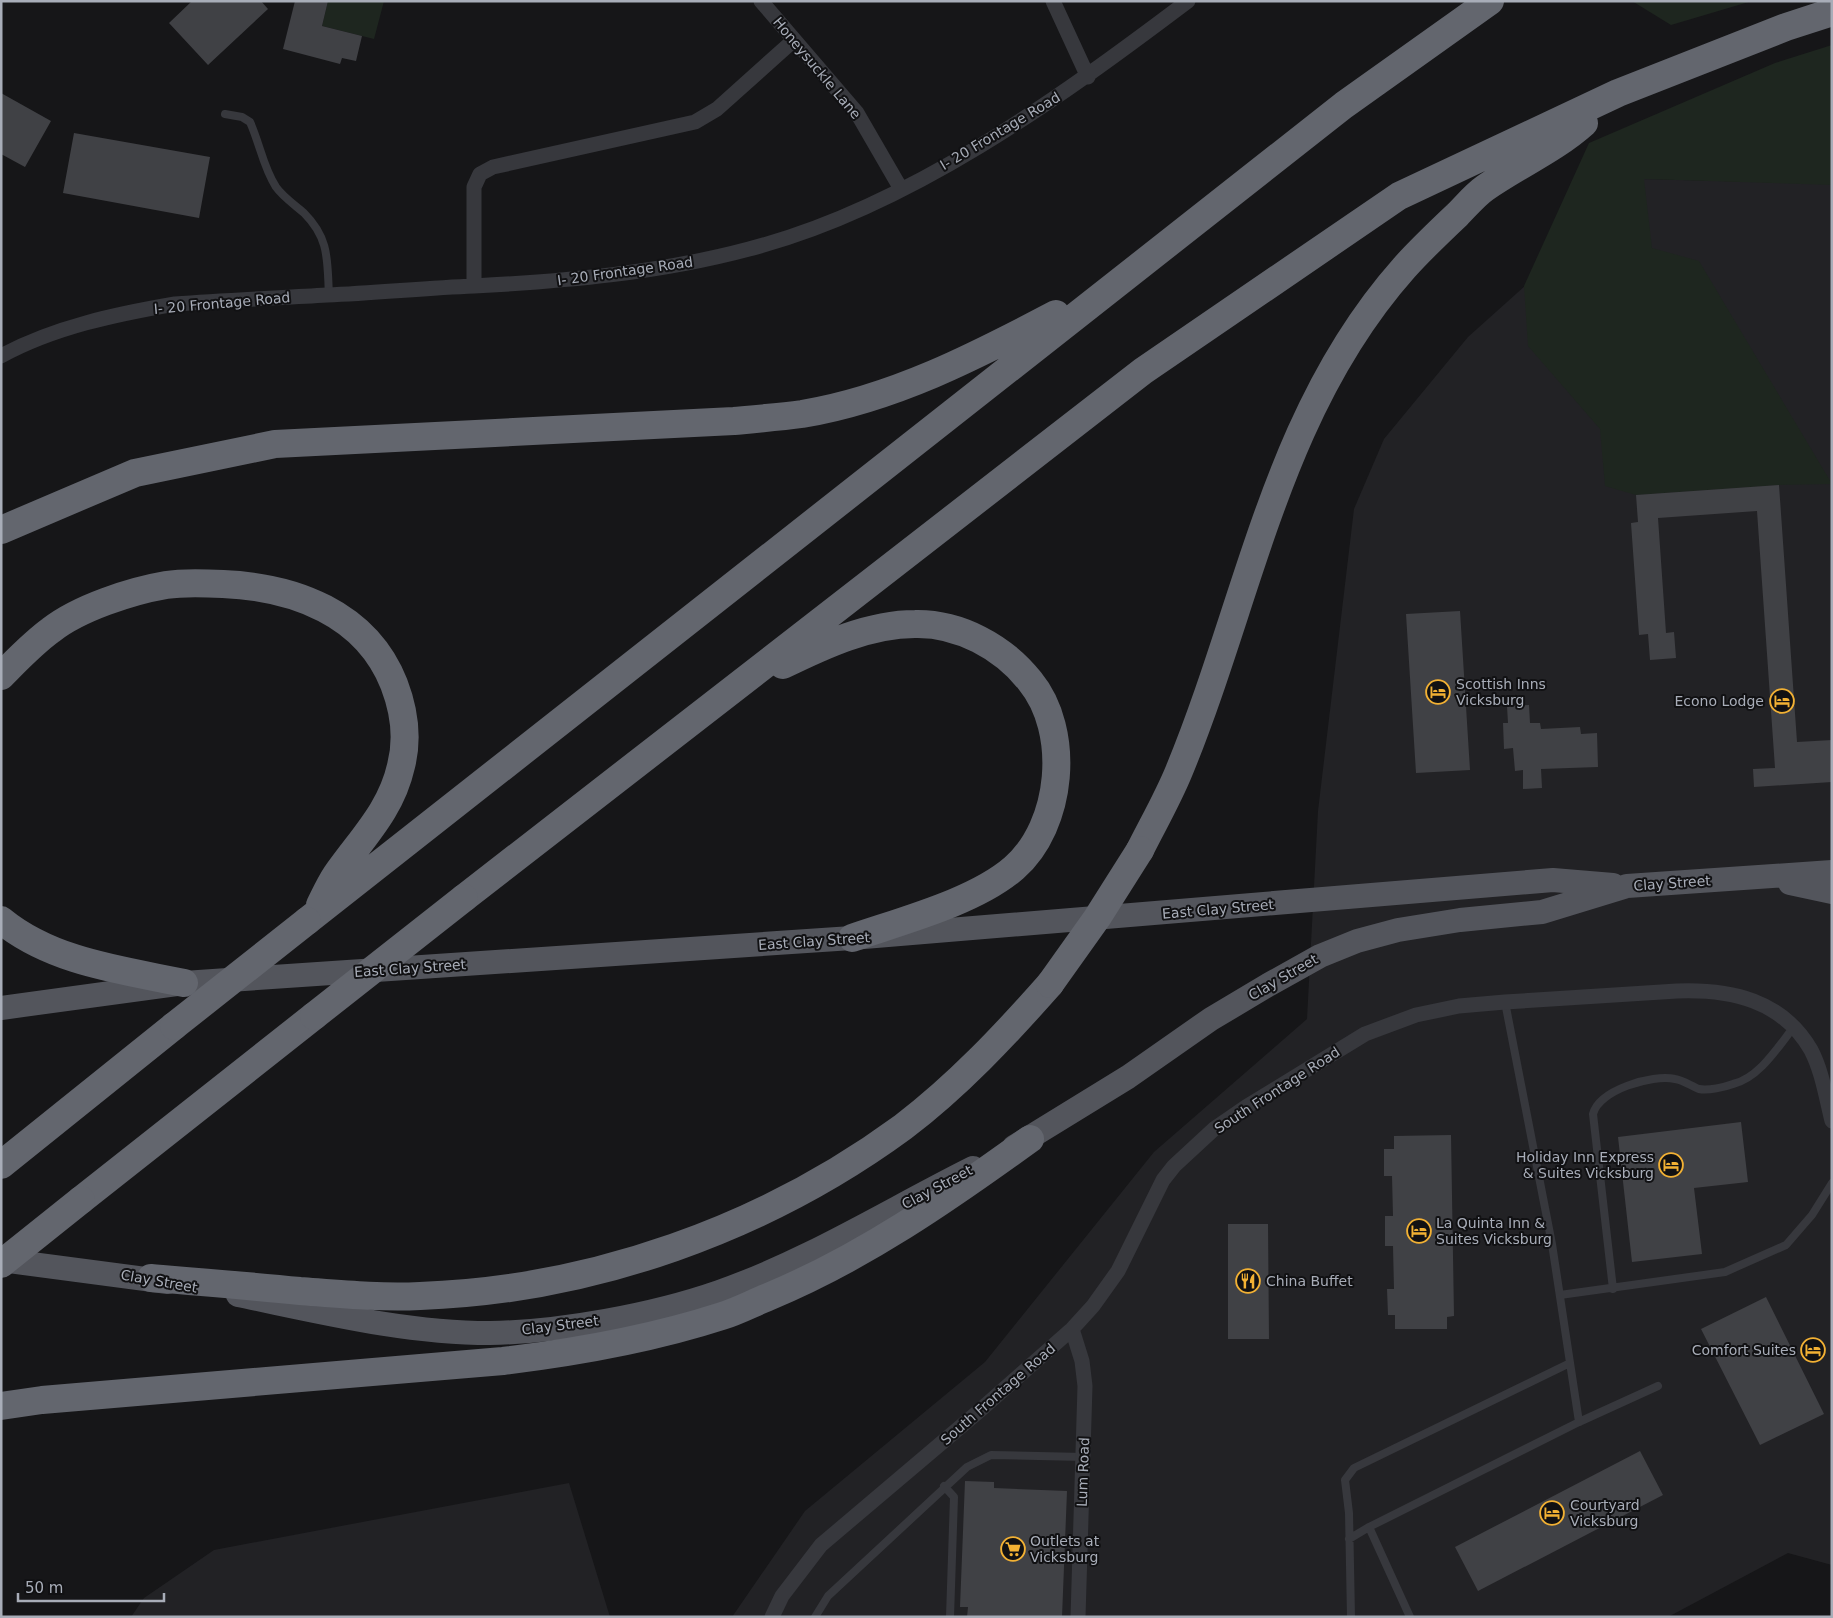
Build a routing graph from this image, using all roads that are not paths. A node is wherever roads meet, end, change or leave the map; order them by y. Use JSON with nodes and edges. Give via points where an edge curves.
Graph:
{"nodes":[{"id":1,"x":761,"y":1,"type":"edge"},
{"id":2,"x":1053,"y":1,"type":"edge"},
{"id":3,"x":1188,"y":1,"type":"edge"},
{"id":4,"x":1490,"y":1,"type":"edge"},
{"id":5,"x":1832,"y":12,"type":"edge"},
{"id":6,"x":794,"y":40,"type":"junction"},
{"id":7,"x":1088,"y":77,"type":"junction"},
{"id":8,"x":1618,"y":93,"type":"junction"},
{"id":9,"x":225,"y":114,"type":"dead end"},
{"id":10,"x":901,"y":189,"type":"junction"},
{"id":11,"x":1115,"y":283,"type":"junction"},
{"id":12,"x":474,"y":286,"type":"junction"},
{"id":13,"x":329,"y":295,"type":"junction"},
{"id":14,"x":1,"y":356,"type":"edge"},
{"id":15,"x":1,"y":530,"type":"edge"},
{"id":16,"x":1,"y":676,"type":"edge"},
{"id":17,"x":736,"y":687,"type":"junction"},
{"id":18,"x":1832,"y":872,"type":"edge"},
{"id":19,"x":1764,"y":877,"type":"junction"},
{"id":20,"x":1628,"y":886,"type":"junction"},
{"id":21,"x":1832,"y":892,"type":"edge"},
{"id":22,"x":311,"y":918,"type":"junction"},
{"id":23,"x":1,"y":920,"type":"edge"},
{"id":24,"x":852,"y":938,"type":"junction"},
{"id":25,"x":184,"y":983,"type":"junction"},
{"id":26,"x":1505,"y":1002,"type":"junction"},
{"id":27,"x":1,"y":1008,"type":"edge"},
{"id":28,"x":1793,"y":1028,"type":"junction"},
{"id":29,"x":1832,"y":1121,"type":"edge"},
{"id":30,"x":1030,"y":1139,"type":"junction"},
{"id":31,"x":1,"y":1165,"type":"edge"},
{"id":32,"x":1832,"y":1183,"type":"edge"},
{"id":33,"x":1,"y":1260,"type":"edge"},
{"id":34,"x":1,"y":1264,"type":"edge"},
{"id":35,"x":151,"y":1278,"type":"junction"},
{"id":36,"x":1613,"y":1289,"type":"junction"},
{"id":37,"x":1560,"y":1295,"type":"junction"},
{"id":38,"x":1072,"y":1329,"type":"junction"},
{"id":39,"x":1570,"y":1363,"type":"junction"},
{"id":40,"x":1658,"y":1386,"type":"dead end"},
{"id":41,"x":1,"y":1406,"type":"edge"},
{"id":42,"x":1579,"y":1422,"type":"junction"},
{"id":43,"x":1084,"y":1457,"type":"junction"},
{"id":44,"x":944,"y":1486,"type":"junction"},
{"id":45,"x":1369,"y":1527,"type":"junction"},
{"id":46,"x":1349,"y":1539,"type":"junction"},
{"id":47,"x":772,"y":1617,"type":"edge"},
{"id":48,"x":815,"y":1617,"type":"edge"},
{"id":49,"x":950,"y":1617,"type":"edge"},
{"id":50,"x":1078,"y":1617,"type":"edge"},
{"id":51,"x":1351,"y":1617,"type":"edge"},
{"id":52,"x":1410,"y":1617,"type":"edge"}],
"edges":[{"from":1,"to":6,"type":"street","name":"Honeysuckle Lane"},
{"from":2,"to":7,"type":"street"},
{"from":3,"to":7,"type":"street","name":"I- 20 Frontage Road"},
{"from":4,"to":11,"type":"highway","via":[[1344,105]]},
{"from":5,"to":8,"type":"highway"},
{"from":6,"to":10,"type":"street","name":"Honeysuckle Lane","via":[[857,114]]},
{"from":6,"to":12,"type":"street","via":[[717,109],[695,122],[493,167],[480,174],[474,187]]},
{"from":7,"to":10,"type":"street","name":"I- 20 Frontage Road","via":[[974,150]]},
{"from":8,"to":17,"type":"highway","via":[[1399,196],[1143,371]]},
{"from":8,"to":35,"type":"highway","bridge":true,"via":[[1578,128],[1484,189],[1404,268],[1359,324],[1328,373],[1302,427],[1268,512],[1179,772],[1140,850],[1050,984],[1007,1034],[904,1125],[852,1162],[770,1207],[702,1238],[570,1278],[496,1291],[419,1296],[363,1296]]},
{"from":9,"to":13,"type":"lane","via":[[250,122],[274,183],[321,234],[326,246]]},
{"from":10,"to":12,"type":"street","name":"I- 20 Frontage Road","via":[[853,213],[795,235],[682,265],[618,275]]},
{"from":11,"to":15,"type":"highway","via":[[943,371],[884,393],[803,414],[734,421],[274,444],[135,473]]},
{"from":11,"to":22,"type":"highway"},
{"from":12,"to":13,"type":"street","name":"I- 20 Frontage Road"},
{"from":13,"to":14,"type":"street","name":"I- 20 Frontage Road","via":[[175,304],[127,312],[66,330]]},
{"from":16,"to":22,"type":"highway","via":[[52,628],[120,597],[166,585],[216,584],[276,590],[310,600],[353,626],[374,649],[390,674],[401,701],[404,724],[402,765],[378,820],[336,875]]},
{"from":17,"to":24,"type":"highway","via":[[827,644],[872,630],[916,624],[952,629],[984,642],[1009,659],[1031,681],[1044,704],[1057,764],[1054,795],[1047,821],[1015,868],[992,884],[947,904]]},
{"from":17,"to":34,"type":"highway","bridge":true},
{"from":18,"to":19,"type":"main road","name":"Clay Street"},
{"from":19,"to":20,"type":"main road","name":"Clay Street"},
{"from":19,"to":21,"type":"main road"},
{"from":20,"to":24,"type":"main road","name":"East Clay Street","via":[[1553,880]]},
{"from":20,"to":30,"type":"main road","name":"Clay Street","via":[[1542,912],[1398,930],[1320,956],[1211,1019]]},
{"from":22,"to":31,"type":"highway","bridge":true},
{"from":23,"to":25,"type":"highway","via":[[43,946],[88,962]]},
{"from":24,"to":25,"type":"main road","name":"East Clay Street"},
{"from":25,"to":27,"type":"main road","name":"East Clay Street"},
{"from":26,"to":28,"type":"street","name":"South Frontage Road","via":[[1709,990],[1768,1007]]},
{"from":26,"to":37,"type":"lane"},
{"from":26,"to":38,"type":"street","name":"South Frontage Road","via":[[1458,1006],[1416,1016],[1365,1034],[1277,1086],[1214,1129],[1163,1180],[1118,1271]]},
{"from":28,"to":29,"type":"street","name":"South Frontage Road","via":[[1817,1065]]},
{"from":28,"to":36,"type":"lane","via":[[1771,1056],[1746,1079],[1734,1084],[1702,1089],[1674,1078],[1636,1082],[1604,1096],[1595,1105],[1593,1114]]},
{"from":30,"to":35,"type":"main road","name":"Clay Street","via":[[852,1232],[719,1292],[629,1316],[559,1327],[491,1332],[420,1328],[357,1319]]},
{"from":30,"to":41,"type":"highway","via":[[944,1201],[865,1251],[724,1316],[634,1340],[503,1362]]},
{"from":32,"to":36,"type":"lane","via":[[1812,1216],[1786,1245],[1725,1272]]},
{"from":33,"to":35,"type":"main road","name":"Clay Street"},
{"from":36,"to":37,"type":"lane"},
{"from":37,"to":39,"type":"lane"},
{"from":38,"to":43,"type":"street","name":"Lum Road","via":[[1082,1360],[1085,1386]]},
{"from":38,"to":47,"type":"street","name":"South Frontage Road","via":[[821,1545],[782,1596]]},
{"from":39,"to":42,"type":"lane"},
{"from":39,"to":46,"type":"lane","via":[[1354,1468],[1345,1480]]},
{"from":40,"to":42,"type":"lane"},
{"from":42,"to":45,"type":"lane"},
{"from":43,"to":44,"type":"lane","via":[[991,1456],[967,1468]]},
{"from":43,"to":50,"type":"street","name":"Lum Road"},
{"from":44,"to":48,"type":"lane","via":[[828,1596]]},
{"from":44,"to":49,"type":"lane","via":[[954,1497]]},
{"from":45,"to":46,"type":"lane"},
{"from":45,"to":52,"type":"lane"},
{"from":46,"to":51,"type":"lane"}]}
